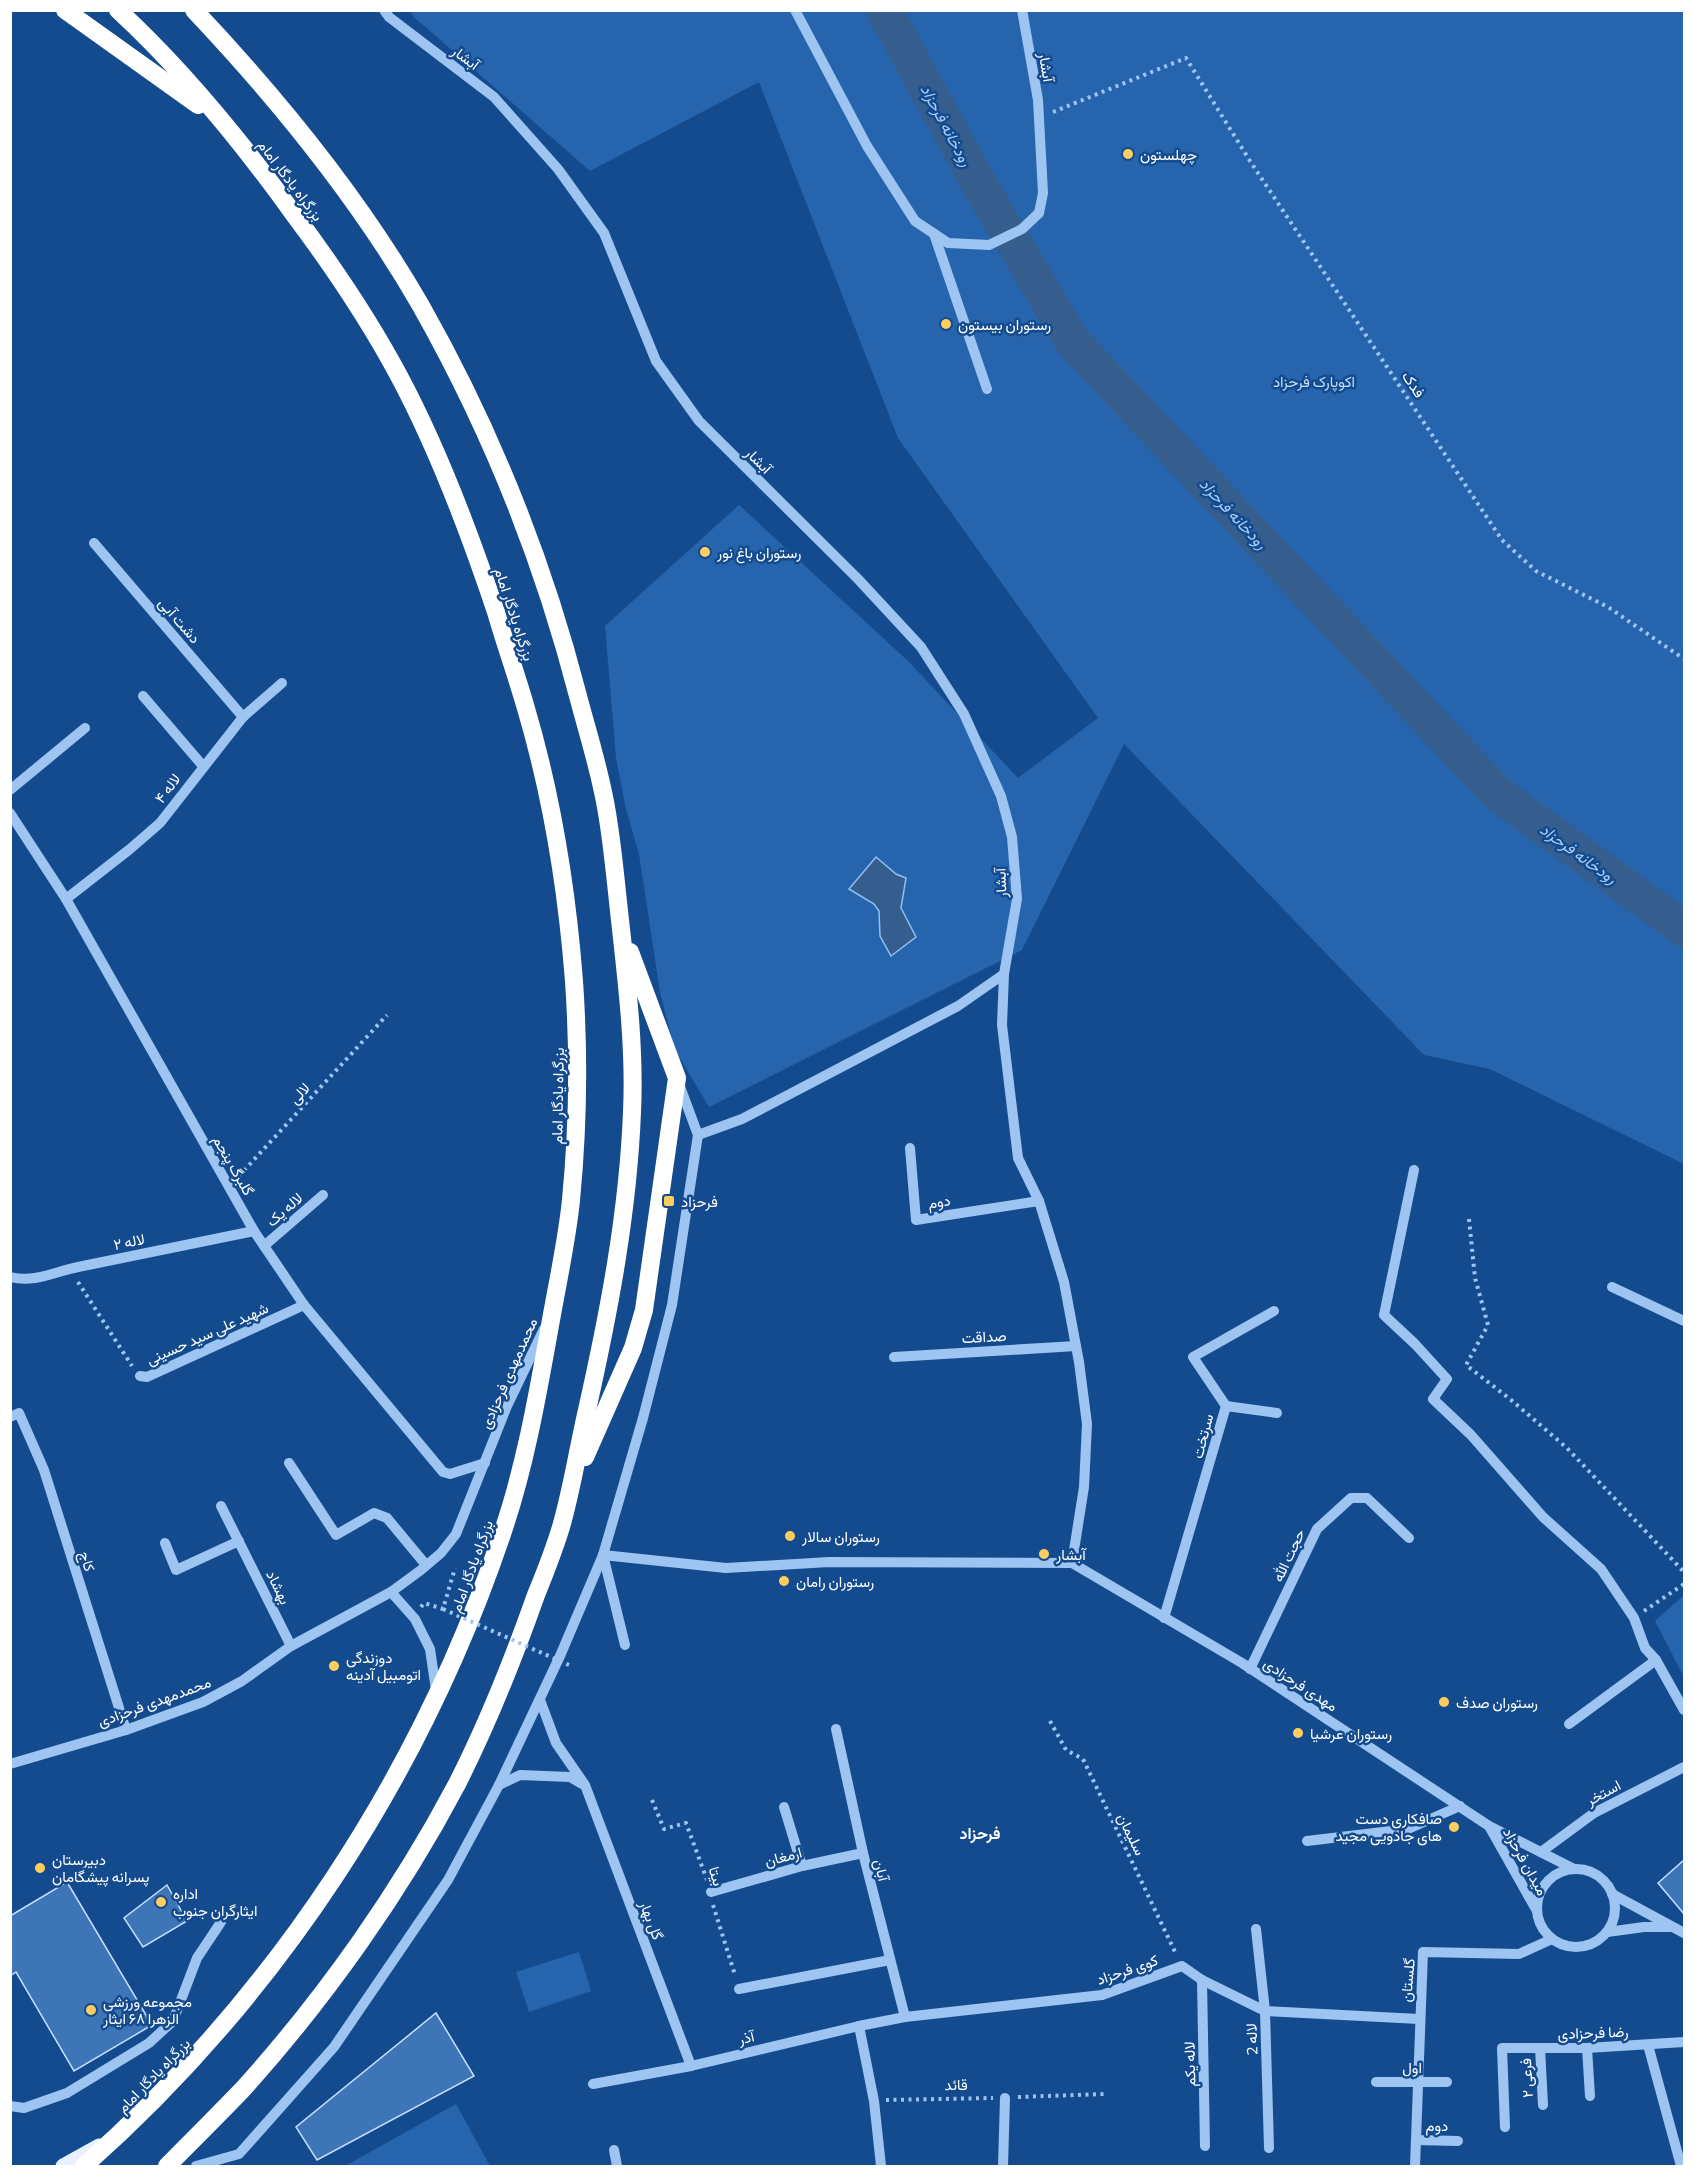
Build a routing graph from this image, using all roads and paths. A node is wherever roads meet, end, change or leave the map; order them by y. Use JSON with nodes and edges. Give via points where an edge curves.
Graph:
{"nodes":[{"id":1,"x":118,"y":10,"type":"edge"},
{"id":2,"x":194,"y":10,"type":"edge"},
{"id":3,"x":384,"y":10,"type":"edge"},
{"id":4,"x":795,"y":10,"type":"edge"},
{"id":5,"x":1022,"y":10,"type":"edge"},
{"id":6,"x":68,"y":13,"type":"edge"},
{"id":7,"x":1039,"y":118,"type":"junction"},
{"id":8,"x":223,"y":123,"type":"junction"},
{"id":9,"x":934,"y":234,"type":"junction"},
{"id":10,"x":987,"y":389,"type":"dead end"},
{"id":11,"x":94,"y":543,"type":"dead end"},
{"id":12,"x":1684,"y":659,"type":"edge"},
{"id":13,"x":282,"y":683,"type":"dead end"},
{"id":14,"x":143,"y":696,"type":"dead end"},
{"id":15,"x":243,"y":717,"type":"junction"},
{"id":16,"x":85,"y":728,"type":"dead end"},
{"id":17,"x":203,"y":766,"type":"junction"},
{"id":18,"x":10,"y":790,"type":"edge"},
{"id":19,"x":10,"y":813,"type":"edge"},
{"id":20,"x":66,"y":899,"type":"junction"},
{"id":21,"x":620,"y":925,"type":"junction"},
{"id":22,"x":1004,"y":974,"type":"junction"},
{"id":23,"x":387,"y":1015,"type":"dead end"},
{"id":24,"x":677,"y":1078,"type":"junction"},
{"id":25,"x":698,"y":1135,"type":"junction"},
{"id":26,"x":910,"y":1148,"type":"dead end"},
{"id":27,"x":1414,"y":1170,"type":"dead end"},
{"id":28,"x":229,"y":1187,"type":"junction"},
{"id":29,"x":323,"y":1195,"type":"dead end"},
{"id":30,"x":1039,"y":1201,"type":"junction"},
{"id":31,"x":1469,"y":1219,"type":"dead end"},
{"id":32,"x":254,"y":1231,"type":"junction"},
{"id":33,"x":264,"y":1246,"type":"junction"},
{"id":34,"x":68,"y":1269,"type":"junction"},
{"id":35,"x":10,"y":1277,"type":"edge"},
{"id":36,"x":1612,"y":1287,"type":"dead end"},
{"id":37,"x":304,"y":1305,"type":"junction"},
{"id":38,"x":553,"y":1310,"type":"junction"},
{"id":39,"x":1274,"y":1311,"type":"dead end"},
{"id":40,"x":1684,"y":1321,"type":"edge"},
{"id":41,"x":1076,"y":1346,"type":"junction"},
{"id":42,"x":894,"y":1357,"type":"dead end"},
{"id":43,"x":140,"y":1376,"type":"joint"},
{"id":44,"x":1226,"y":1406,"type":"junction"},
{"id":45,"x":1278,"y":1413,"type":"dead end"},
{"id":46,"x":10,"y":1417,"type":"edge"},
{"id":47,"x":289,"y":1463,"type":"dead end"},
{"id":48,"x":485,"y":1463,"type":"junction"},
{"id":49,"x":568,"y":1494,"type":"junction"},
{"id":50,"x":221,"y":1506,"type":"dead end"},
{"id":51,"x":1409,"y":1538,"type":"dead end"},
{"id":52,"x":239,"y":1541,"type":"junction"},
{"id":53,"x":165,"y":1543,"type":"dead end"},
{"id":54,"x":603,"y":1555,"type":"junction"},
{"id":55,"x":1072,"y":1563,"type":"junction"},
{"id":56,"x":426,"y":1565,"type":"junction"},
{"id":57,"x":454,"y":1568,"type":"dead end"},
{"id":58,"x":1684,"y":1572,"type":"edge"},
{"id":59,"x":1684,"y":1584,"type":"edge"},
{"id":60,"x":392,"y":1592,"type":"junction"},
{"id":61,"x":423,"y":1603,"type":"dead end"},
{"id":62,"x":443,"y":1609,"type":"junction"},
{"id":63,"x":1164,"y":1617,"type":"junction"},
{"id":64,"x":1634,"y":1618,"type":"junction"},
{"id":65,"x":625,"y":1645,"type":"dead end"},
{"id":66,"x":291,"y":1646,"type":"junction"},
{"id":67,"x":1656,"y":1660,"type":"junction"},
{"id":68,"x":569,"y":1665,"type":"dead end"},
{"id":69,"x":1250,"y":1669,"type":"junction"},
{"id":70,"x":437,"y":1697,"type":"junction"},
{"id":71,"x":540,"y":1700,"type":"junction"},
{"id":72,"x":1684,"y":1710,"type":"edge"},
{"id":73,"x":1050,"y":1721,"type":"dead end"},
{"id":74,"x":1569,"y":1724,"type":"dead end"},
{"id":75,"x":836,"y":1728,"type":"dead end"},
{"id":76,"x":126,"y":1730,"type":"junction"},
{"id":77,"x":10,"y":1764,"type":"edge"},
{"id":78,"x":1684,"y":1767,"type":"edge"},
{"id":79,"x":499,"y":1785,"type":"junction"},
{"id":80,"x":585,"y":1785,"type":"junction"},
{"id":81,"x":652,"y":1800,"type":"dead end"},
{"id":82,"x":1460,"y":1806,"type":"junction"},
{"id":83,"x":784,"y":1807,"type":"dead end"},
{"id":84,"x":1489,"y":1826,"type":"junction"},
{"id":85,"x":1307,"y":1841,"type":"dead end"},
{"id":86,"x":863,"y":1852,"type":"junction"},
{"id":87,"x":1541,"y":1852,"type":"junction"},
{"id":88,"x":802,"y":1866,"type":"junction"},
{"id":89,"x":1574,"y":1869,"type":"junction"},
{"id":90,"x":711,"y":1892,"type":"junction"},
{"id":91,"x":1612,"y":1894,"type":"junction"},
{"id":92,"x":1537,"y":1911,"type":"junction"},
{"id":93,"x":221,"y":1922,"type":"dead end"},
{"id":94,"x":1256,"y":1929,"type":"dead end"},
{"id":95,"x":1680,"y":1930,"type":"edge"},
{"id":96,"x":1607,"y":1932,"type":"junction"},
{"id":97,"x":1552,"y":1939,"type":"junction"},
{"id":98,"x":890,"y":1960,"type":"junction"},
{"id":99,"x":1182,"y":1966,"type":"junction"},
{"id":100,"x":1202,"y":1980,"type":"junction"},
{"id":101,"x":739,"y":1989,"type":"joint"},
{"id":102,"x":1265,"y":2011,"type":"junction"},
{"id":103,"x":905,"y":2017,"type":"junction"},
{"id":104,"x":1419,"y":2019,"type":"junction"},
{"id":105,"x":859,"y":2026,"type":"junction"},
{"id":106,"x":1684,"y":2042,"type":"edge"},
{"id":107,"x":1648,"y":2045,"type":"junction"},
{"id":108,"x":1540,"y":2048,"type":"junction"},
{"id":109,"x":1587,"y":2048,"type":"junction"},
{"id":110,"x":691,"y":2066,"type":"junction"},
{"id":111,"x":1376,"y":2082,"type":"dead end"},
{"id":112,"x":1419,"y":2082,"type":"junction"},
{"id":113,"x":1447,"y":2082,"type":"dead end"},
{"id":114,"x":593,"y":2084,"type":"dead end"},
{"id":115,"x":1104,"y":2094,"type":"dead end"},
{"id":116,"x":1590,"y":2096,"type":"dead end"},
{"id":117,"x":1005,"y":2098,"type":"junction"},
{"id":118,"x":874,"y":2101,"type":"junction"},
{"id":119,"x":1543,"y":2105,"type":"dead end"},
{"id":120,"x":10,"y":2106,"type":"edge"},
{"id":121,"x":1505,"y":2127,"type":"dead end"},
{"id":122,"x":123,"y":2132,"type":"junction"},
{"id":123,"x":1416,"y":2140,"type":"junction"},
{"id":124,"x":1458,"y":2141,"type":"dead end"},
{"id":125,"x":1205,"y":2146,"type":"dead end"},
{"id":126,"x":1269,"y":2148,"type":"dead end"},
{"id":127,"x":614,"y":2150,"type":"dead end"},
{"id":128,"x":63,"y":2166,"type":"edge"},
{"id":129,"x":84,"y":2166,"type":"edge"},
{"id":130,"x":167,"y":2166,"type":"edge"},
{"id":131,"x":196,"y":2166,"type":"edge"},
{"id":132,"x":617,"y":2166,"type":"edge"},
{"id":133,"x":881,"y":2166,"type":"edge"},
{"id":134,"x":1003,"y":2166,"type":"edge"},
{"id":135,"x":1415,"y":2166,"type":"edge"},
{"id":136,"x":1681,"y":2166,"type":"edge"}],
"edges":[{"from":1,"to":8,"type":"highway","name":"بزرگراه یادگار امام"},
{"from":2,"to":21,"type":"highway","via":[[275,100],[353,201],[418,302],[481,422],[534,551],[563,636],[607,808]]},
{"from":3,"to":22,"type":"street","name":"آبشار","via":[[494,97],[558,169],[604,234],[656,361],[699,421],[921,647],[964,714],[1001,796],[1011,837],[1017,899]]},
{"from":4,"to":9,"type":"street","name":"آبشار","via":[[867,146],[915,221]]},
{"from":5,"to":7,"type":"street","name":"آبشار"},
{"from":6,"to":8,"type":"highway"},
{"from":7,"to":9,"type":"street","name":"آبشار","via":[[1043,193],[1039,213],[1022,229],[989,246],[948,243]]},
{"from":7,"to":12,"type":"path","name":"فدک","via":[[1186,58],[1502,540],[1536,571],[1608,607]]},
{"from":8,"to":38,"type":"highway","name":"بزرگراه یادگار امام","via":[[256,161],[356,301],[402,380],[482,569],[527,711],[564,887],[574,985],[576,1060],[571,1202]]},
{"from":9,"to":10,"type":"street"},
{"from":11,"to":15,"type":"street","name":"دشت آبی"},
{"from":13,"to":15,"type":"street","name":"لاله ۴"},
{"from":14,"to":17,"type":"street"},
{"from":15,"to":17,"type":"street","name":"لاله ۴"},
{"from":16,"to":18,"type":"street"},
{"from":17,"to":20,"type":"street","name":"لاله ۴","via":[[160,823]]},
{"from":19,"to":20,"type":"street","name":"گلبرگ پنجم"},
{"from":20,"to":28,"type":"street","name":"گلبرگ پنجم"},
{"from":21,"to":24,"type":"highway"},
{"from":21,"to":49,"type":"highway","via":[[632,1030],[633,1109],[628,1180],[606,1321]]},
{"from":22,"to":25,"type":"street","via":[[958,1006],[742,1119]]},
{"from":22,"to":30,"type":"street","name":"آبشار","via":[[1002,1025],[1018,1158]]},
{"from":23,"to":28,"type":"path","name":"لالی"},
{"from":24,"to":25,"type":"street"},
{"from":24,"to":49,"type":"highway","via":[[644,1310],[633,1348]]},
{"from":25,"to":54,"type":"street","via":[[672,1305]]},
{"from":26,"to":30,"type":"street","name":"دوم","via":[[916,1220]]},
{"from":27,"to":64,"type":"street","via":[[1384,1315],[1446,1379],[1433,1399],[1471,1435],[1544,1517],[1601,1569]]},
{"from":28,"to":32,"type":"street","name":"گلبرگ پنجم"},
{"from":29,"to":33,"type":"street","name":"لاله یک"},
{"from":30,"to":41,"type":"street","name":"آبشار","via":[[1064,1282]]},
{"from":31,"to":58,"type":"path","via":[[1475,1278],[1488,1325],[1466,1365],[1567,1448]]},
{"from":32,"to":33,"type":"street","name":"گلبرگ پنجم"},
{"from":32,"to":34,"type":"street","name":"لاله ۲"},
{"from":33,"to":37,"type":"street","name":"گلبرگ پنجم"},
{"from":34,"to":35,"type":"street","name":"لاله ۲","via":[[38,1279]]},
{"from":34,"to":43,"type":"path","name":"شهید علی سید حسینی"},
{"from":36,"to":40,"type":"street"},
{"from":37,"to":43,"type":"street","name":"شهید علی سید حسینی","via":[[147,1377]]},
{"from":37,"to":48,"type":"street","name":"گلبرگ پنجم","via":[[443,1472],[450,1474]]},
{"from":38,"to":48,"type":"street","name":"محمدمهدی فرحزادی","via":[[507,1406]]},
{"from":38,"to":70,"type":"highway","name":"بزرگراه یادگار امام","via":[[516,1490],[480,1594]]},
{"from":39,"to":44,"type":"street","name":"سرتخت","via":[[1194,1357]]},
{"from":41,"to":42,"type":"street","name":"صداقت"},
{"from":41,"to":55,"type":"street","name":"آبشار","via":[[1087,1424],[1084,1487]]},
{"from":44,"to":45,"type":"street"},
{"from":44,"to":63,"type":"street","name":"سرتخت"},
{"from":46,"to":76,"type":"street","name":"کاج","via":[[19,1413],[44,1470]]},
{"from":47,"to":56,"type":"street","via":[[336,1535],[374,1513],[381,1515]]},
{"from":48,"to":56,"type":"street","name":"محمدمهدی فرحزادی","via":[[456,1534]]},
{"from":49,"to":130,"type":"highway","via":[[561,1528],[506,1680],[455,1786],[388,1902],[278,2048]]},
{"from":50,"to":52,"type":"street","name":"بهشاد"},
{"from":51,"to":69,"type":"street","name":"حجت الله","via":[[1366,1498],[1351,1498],[1317,1529]]},
{"from":52,"to":53,"type":"street","via":[[176,1570]]},
{"from":52,"to":66,"type":"street","name":"بهشاد"},
{"from":54,"to":55,"type":"street","via":[[726,1568],[829,1562]]},
{"from":54,"to":65,"type":"street"},
{"from":54,"to":71,"type":"street"},
{"from":55,"to":63,"type":"street","name":"مهدی فرحزادی"},
{"from":56,"to":60,"type":"street","name":"محمدمهدی فرحزادی"},
{"from":57,"to":62,"type":"path"},
{"from":59,"to":64,"type":"path"},
{"from":60,"to":66,"type":"street","name":"محمدمهدی فرحزادی"},
{"from":60,"to":70,"type":"street","via":[[415,1619],[430,1649]]},
{"from":61,"to":62,"type":"path"},
{"from":62,"to":68,"type":"path","bridge":true},
{"from":63,"to":69,"type":"street","name":"مهدی فرحزادی"},
{"from":64,"to":67,"type":"street","via":[[1645,1648]]},
{"from":66,"to":76,"type":"street","name":"محمدمهدی فرحزادی","via":[[242,1681],[203,1702]]},
{"from":67,"to":72,"type":"street"},
{"from":67,"to":74,"type":"street"},
{"from":69,"to":82,"type":"street","name":"مهدی فرحزادی"},
{"from":70,"to":122,"type":"highway","name":"بزرگراه یادگار امام","via":[[363,1832],[266,1975]]},
{"from":71,"to":79,"type":"street"},
{"from":71,"to":80,"type":"street","name":"گل بهار","via":[[556,1743]]},
{"from":73,"to":99,"type":"path","name":"سلیمان","via":[[1066,1750],[1083,1759]]},
{"from":75,"to":86,"type":"street","name":"آبان"},
{"from":76,"to":77,"type":"street","name":"محمدمهدی فرحزادی"},
{"from":78,"to":87,"type":"street","name":"استخر","via":[[1594,1813]]},
{"from":79,"to":80,"type":"street","via":[[520,1775],[539,1774],[570,1777]]},
{"from":79,"to":131,"type":"street","via":[[448,1880],[334,2048],[239,2154]]},
{"from":80,"to":110,"type":"street","name":"گل بهار"},
{"from":81,"to":90,"type":"path","name":"بیتا","via":[[664,1829],[686,1823]]},
{"from":82,"to":84,"type":"street","name":"مهدی فرحزادی"},
{"from":82,"to":85,"type":"street","via":[[1408,1828]]},
{"from":83,"to":88,"type":"street"},
{"from":84,"to":87,"type":"street","name":"مهدی فرحزادی"},
{"from":84,"to":92,"type":"street","name":"میدان فرحزاد"},
{"from":86,"to":88,"type":"street","name":"ارمغان"},
{"from":86,"to":98,"type":"street","name":"آبان"},
{"from":87,"to":89,"type":"street","name":"مهدی فرحزادی"},
{"from":88,"to":90,"type":"street","name":"ارمغان"},
{"from":89,"to":91,"type":"street","via":[[1597,1875]]},
{"from":89,"to":92,"type":"street","name":"میدان فرحزاد","via":[[1551,1878],[1543,1887]]},
{"from":90,"to":101,"type":"path","name":"بیتا"},
{"from":91,"to":95,"type":"street"},
{"from":91,"to":96,"type":"street","via":[[1615,1907]]},
{"from":92,"to":97,"type":"street","name":"میدان فرحزاد","via":[[1544,1931]]},
{"from":93,"to":120,"type":"street","via":[[197,1958],[173,2021],[165,2029],[67,2093],[24,2108]]},
{"from":94,"to":102,"type":"street","name":"لاله 2"},
{"from":95,"to":96,"type":"street","via":[[1644,1927]]},
{"from":96,"to":97,"type":"street","via":[[1587,1946],[1562,1945]]},
{"from":97,"to":104,"type":"street","name":"گلستان","via":[[1519,1954],[1423,1952]]},
{"from":98,"to":101,"type":"street"},
{"from":98,"to":103,"type":"street","name":"آبان"},
{"from":99,"to":100,"type":"street","name":"کوی فرحزاد"},
{"from":99,"to":103,"type":"street","name":"کوی فرحزاد","via":[[1102,1995]]},
{"from":100,"to":102,"type":"street","name":"کوی فرحزاد"},
{"from":100,"to":125,"type":"street","name":"لاله یکم"},
{"from":102,"to":104,"type":"street","name":"کوی فرحزاد"},
{"from":102,"to":126,"type":"street","name":"لاله 2"},
{"from":103,"to":105,"type":"street","name":"آذر"},
{"from":104,"to":112,"type":"street","name":"گلستان"},
{"from":105,"to":110,"type":"street","name":"آذر"},
{"from":105,"to":118,"type":"street"},
{"from":106,"to":107,"type":"street","name":"رضا فرحزادی"},
{"from":107,"to":109,"type":"street","name":"رضا فرحزادی"},
{"from":107,"to":136,"type":"street"},
{"from":108,"to":109,"type":"street","name":"رضا فرحزادی"},
{"from":108,"to":119,"type":"street","name":"فرعی ۲"},
{"from":108,"to":121,"type":"street","name":"رضا فرحزادی","via":[[1503,2048]]},
{"from":109,"to":116,"type":"street"},
{"from":110,"to":114,"type":"street","name":"آذر"},
{"from":111,"to":112,"type":"street","name":"اول"},
{"from":112,"to":113,"type":"street","name":"اول"},
{"from":112,"to":123,"type":"street","name":"گلستان"},
{"from":115,"to":117,"type":"path","name":"قائد"},
{"from":117,"to":118,"type":"path","name":"قائد"},
{"from":117,"to":134,"type":"street"},
{"from":118,"to":133,"type":"street"},
{"from":122,"to":128,"type":"main road"},
{"from":122,"to":129,"type":"highway","name":"بزرگراه یادگار امام"},
{"from":123,"to":124,"type":"street","name":"دوم"},
{"from":123,"to":135,"type":"street","name":"گلستان"},
{"from":127,"to":132,"type":"street"}]}
